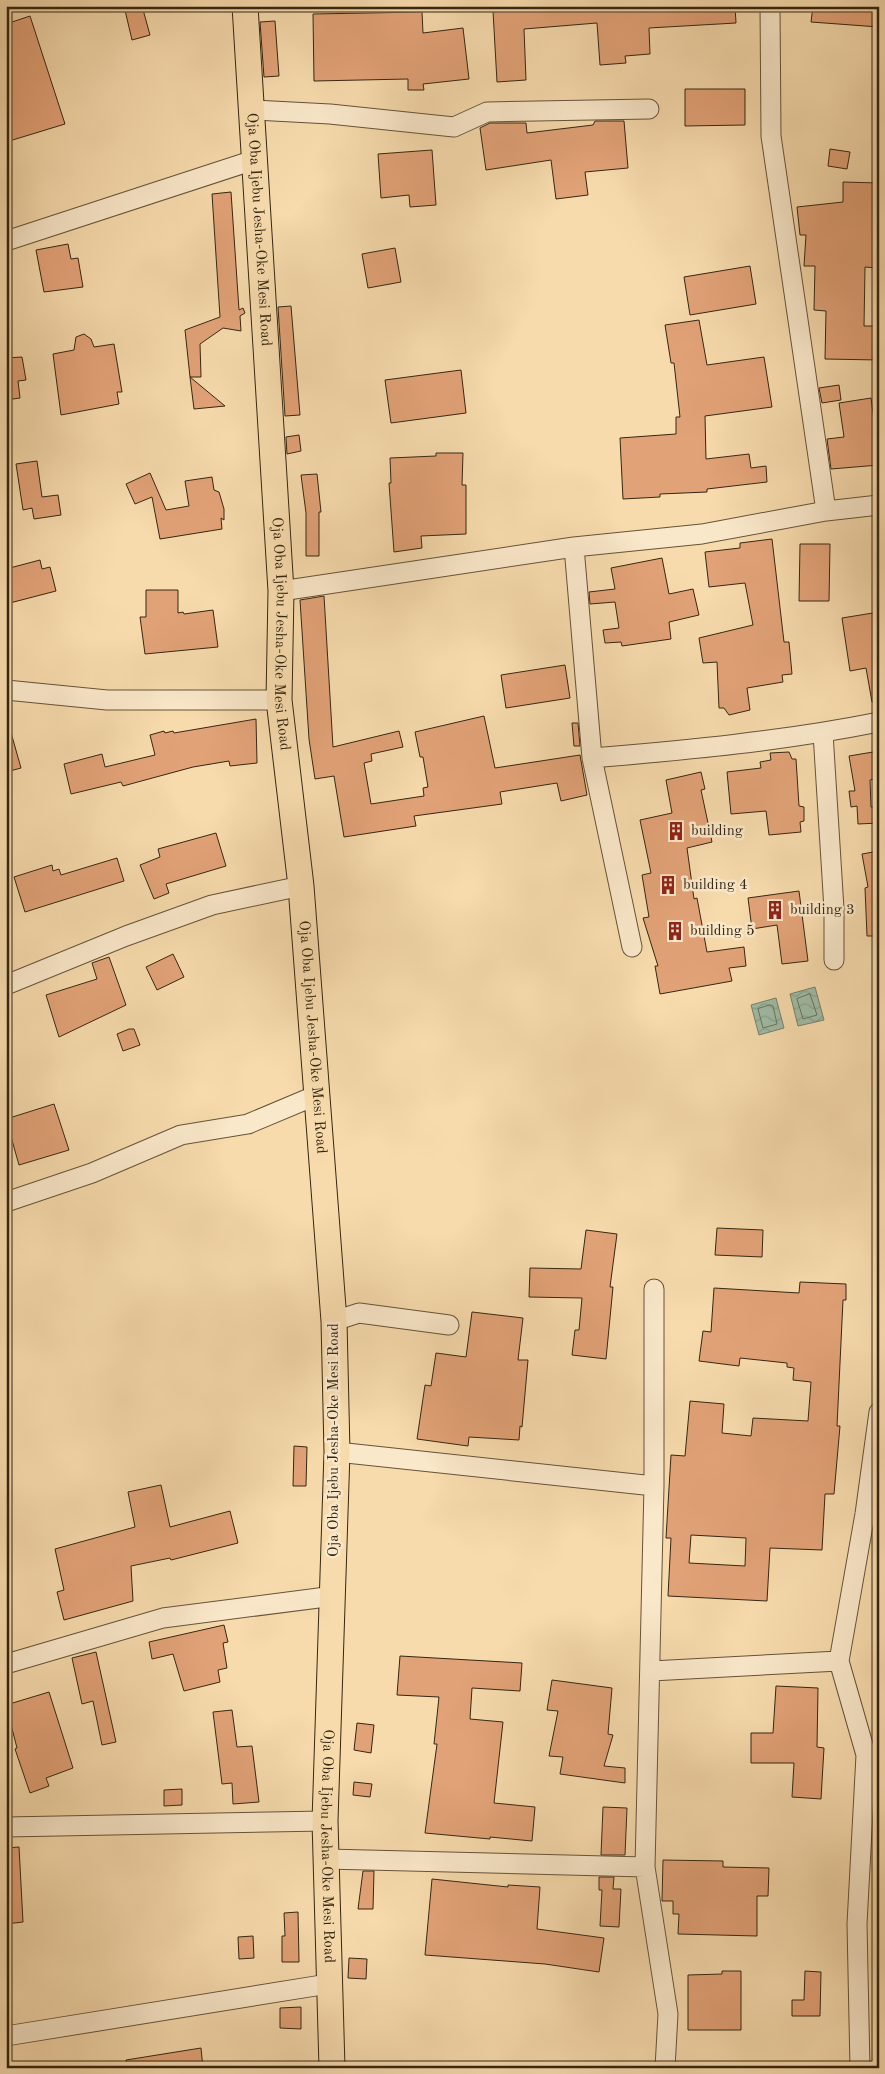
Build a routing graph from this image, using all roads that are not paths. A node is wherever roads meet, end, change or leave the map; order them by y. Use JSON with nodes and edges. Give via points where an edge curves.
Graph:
{"nodes":[{"id":1,"x":245,"y":6,"type":"edge"},
{"id":2,"x":770,"y":6,"type":"edge"},
{"id":3,"x":649,"y":108,"type":"dead end"},
{"id":4,"x":252,"y":110,"type":"junction"},
{"id":5,"x":254,"y":160,"type":"junction"},
{"id":6,"x":6,"y":241,"type":"edge"},
{"id":7,"x":879,"y":505,"type":"edge"},
{"id":8,"x":826,"y":511,"type":"junction"},
{"id":9,"x":574,"y":547,"type":"junction"},
{"id":10,"x":280,"y":591,"type":"junction"},
{"id":11,"x":6,"y":690,"type":"edge"},
{"id":12,"x":279,"y":700,"type":"junction"},
{"id":13,"x":879,"y":722,"type":"edge"},
{"id":14,"x":823,"y":733,"type":"junction"},
{"id":15,"x":592,"y":758,"type":"junction"},
{"id":16,"x":301,"y":886,"type":"junction"},
{"id":17,"x":632,"y":947,"type":"dead end"},
{"id":18,"x":834,"y":960,"type":"dead end"},
{"id":19,"x":6,"y":984,"type":"edge"},
{"id":20,"x":317,"y":1095,"type":"junction"},
{"id":21,"x":6,"y":1202,"type":"edge"},
{"id":22,"x":654,"y":1289,"type":"dead end"},
{"id":23,"x":334,"y":1321,"type":"junction"},
{"id":24,"x":449,"y":1325,"type":"dead end"},
{"id":25,"x":879,"y":1412,"type":"edge"},
{"id":26,"x":337,"y":1452,"type":"junction"},
{"id":27,"x":654,"y":1486,"type":"junction"},
{"id":28,"x":334,"y":1596,"type":"junction"},
{"id":29,"x":839,"y":1661,"type":"junction"},
{"id":30,"x":6,"y":1664,"type":"edge"},
{"id":31,"x":651,"y":1672,"type":"junction"},
{"id":32,"x":325,"y":1821,"type":"junction"},
{"id":33,"x":6,"y":1827,"type":"edge"},
{"id":34,"x":326,"y":1859,"type":"junction"},
{"id":35,"x":645,"y":1867,"type":"junction"},
{"id":36,"x":328,"y":1984,"type":"junction"},
{"id":37,"x":6,"y":2036,"type":"edge"},
{"id":38,"x":332,"y":2068,"type":"edge"},
{"id":39,"x":665,"y":2068,"type":"edge"},
{"id":40,"x":860,"y":2068,"type":"edge"}],
"edges":[{"from":1,"to":4,"type":"main road","name":"Oja Oba Ijebu Jesha-Oke Mesi Road"},
{"from":2,"to":8,"type":"street","via":[[771,136]]},
{"from":3,"to":4,"type":"street","via":[[487,112],[454,127],[330,114]]},
{"from":4,"to":5,"type":"main road","name":"Oja Oba Ijebu Jesha-Oke Mesi Road"},
{"from":5,"to":6,"type":"street"},
{"from":5,"to":10,"type":"main road","name":"Oja Oba Ijebu Jesha-Oke Mesi Road"},
{"from":7,"to":8,"type":"street"},
{"from":8,"to":9,"type":"street","via":[[702,534]]},
{"from":9,"to":10,"type":"street"},
{"from":9,"to":15,"type":"street"},
{"from":10,"to":12,"type":"main road","name":"Oja Oba Ijebu Jesha-Oke Mesi Road"},
{"from":11,"to":12,"type":"street","via":[[107,700]]},
{"from":12,"to":16,"type":"main road","name":"Oja Oba Ijebu Jesha-Oke Mesi Road"},
{"from":13,"to":14,"type":"street"},
{"from":14,"to":15,"type":"street","via":[[746,745]]},
{"from":14,"to":18,"type":"street"},
{"from":15,"to":17,"type":"street"},
{"from":16,"to":19,"type":"street","via":[[212,905]]},
{"from":16,"to":20,"type":"main road","name":"Oja Oba Ijebu Jesha-Oke Mesi Road"},
{"from":20,"to":21,"type":"street","via":[[248,1124],[181,1135],[92,1173]]},
{"from":20,"to":23,"type":"main road","name":"Oja Oba Ijebu Jesha-Oke Mesi Road"},
{"from":22,"to":27,"type":"street"},
{"from":23,"to":24,"type":"street","via":[[359,1314]]},
{"from":23,"to":26,"type":"main road","name":"Oja Oba Ijebu Jesha-Oke Mesi Road"},
{"from":25,"to":29,"type":"street"},
{"from":26,"to":27,"type":"street"},
{"from":26,"to":28,"type":"main road","name":"Oja Oba Ijebu Jesha-Oke Mesi Road"},
{"from":27,"to":31,"type":"street"},
{"from":28,"to":30,"type":"street","via":[[163,1618]]},
{"from":28,"to":32,"type":"main road","name":"Oja Oba Ijebu Jesha-Oke Mesi Road"},
{"from":29,"to":31,"type":"street"},
{"from":29,"to":40,"type":"street","via":[[866,1756],[857,1924]]},
{"from":31,"to":35,"type":"street"},
{"from":32,"to":33,"type":"street"},
{"from":32,"to":34,"type":"main road","name":"Oja Oba Ijebu Jesha-Oke Mesi Road"},
{"from":34,"to":35,"type":"street"},
{"from":34,"to":36,"type":"main road","name":"Oja Oba Ijebu Jesha-Oke Mesi Road"},
{"from":35,"to":39,"type":"street","via":[[668,2014]]},
{"from":36,"to":37,"type":"street"},
{"from":36,"to":38,"type":"main road","name":"Oja Oba Ijebu Jesha-Oke Mesi Road","via":[[332,2004]]}]}
